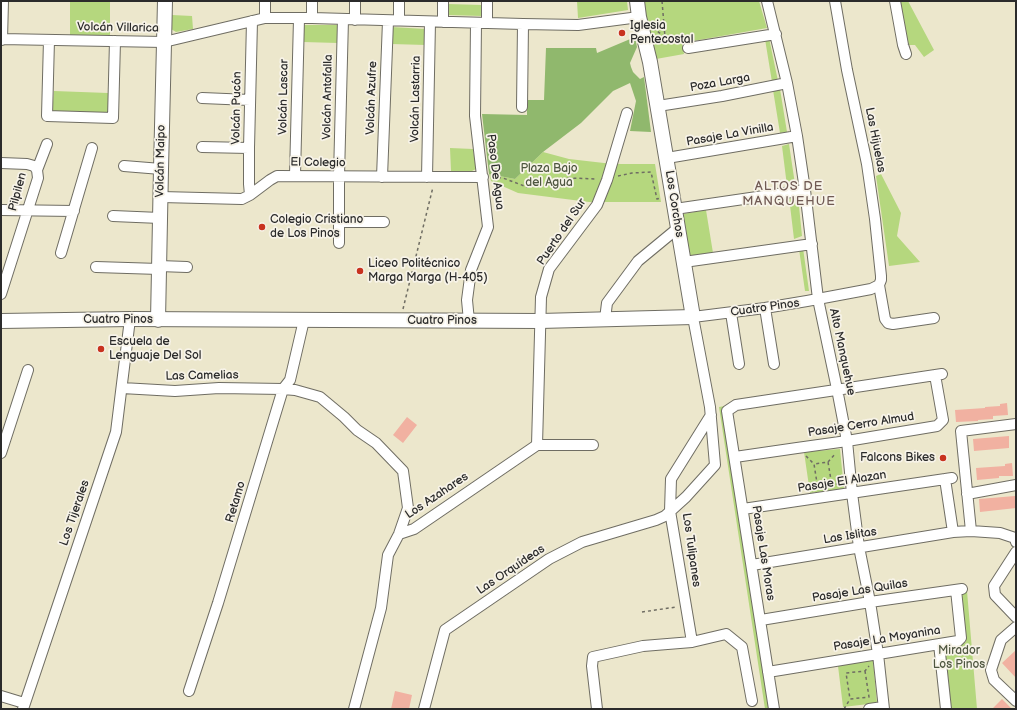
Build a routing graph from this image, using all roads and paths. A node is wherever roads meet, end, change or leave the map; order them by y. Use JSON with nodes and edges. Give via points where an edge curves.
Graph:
{"nodes":[{"id":1,"x":3,"y":1,"type":"edge"},
{"id":2,"x":165,"y":1,"type":"edge"},
{"id":3,"x":265,"y":1,"type":"edge"},
{"id":4,"x":312,"y":1,"type":"edge"},
{"id":5,"x":355,"y":1,"type":"edge"},
{"id":6,"x":399,"y":1,"type":"edge"},
{"id":7,"x":443,"y":1,"type":"edge"},
{"id":8,"x":487,"y":1,"type":"edge"},
{"id":9,"x":637,"y":1,"type":"edge"},
{"id":10,"x":662,"y":1,"type":"edge"},
{"id":11,"x":767,"y":1,"type":"edge"},
{"id":12,"x":835,"y":1,"type":"edge"},
{"id":13,"x":895,"y":1,"type":"edge"},
{"id":14,"x":639,"y":17,"type":"junction"},
{"id":15,"x":264,"y":18,"type":"junction"},
{"id":16,"x":312,"y":18,"type":"junction"},
{"id":17,"x":299,"y":19,"type":"junction"},
{"id":18,"x":343,"y":19,"type":"junction"},
{"id":19,"x":355,"y":20,"type":"junction"},
{"id":20,"x":252,"y":21,"type":"junction"},
{"id":21,"x":394,"y":21,"type":"junction"},
{"id":22,"x":430,"y":22,"type":"junction"},
{"id":23,"x":443,"y":22,"type":"junction"},
{"id":24,"x":476,"y":23,"type":"junction"},
{"id":25,"x":487,"y":23,"type":"junction"},
{"id":26,"x":524,"y":24,"type":"junction"},
{"id":27,"x":776,"y":34,"type":"junction"},
{"id":28,"x":665,"y":37,"type":"junction"},
{"id":29,"x":2,"y":40,"type":"edge"},
{"id":30,"x":49,"y":40,"type":"junction"},
{"id":31,"x":115,"y":41,"type":"junction"},
{"id":32,"x":164,"y":42,"type":"junction"},
{"id":33,"x":688,"y":48,"type":"joint"},
{"id":34,"x":906,"y":54,"type":"dead end"},
{"id":35,"x":787,"y":83,"type":"junction"},
{"id":36,"x":202,"y":98,"type":"dead end"},
{"id":37,"x":250,"y":100,"type":"junction"},
{"id":38,"x":658,"y":106,"type":"junction"},
{"id":39,"x":522,"y":107,"type":"dead end"},
{"id":40,"x":627,"y":113,"type":"dead end"},
{"id":41,"x":797,"y":136,"type":"junction"},
{"id":42,"x":47,"y":144,"type":"dead end"},
{"id":43,"x":202,"y":147,"type":"dead end"},
{"id":44,"x":92,"y":148,"type":"dead end"},
{"id":45,"x":249,"y":148,"type":"junction"},
{"id":46,"x":667,"y":158,"type":"junction"},
{"id":47,"x":1,"y":163,"type":"edge"},
{"id":48,"x":124,"y":166,"type":"dead end"},
{"id":49,"x":161,"y":169,"type":"junction"},
{"id":50,"x":37,"y":170,"type":"junction"},
{"id":51,"x":295,"y":175,"type":"junction"},
{"id":52,"x":339,"y":176,"type":"junction"},
{"id":53,"x":382,"y":177,"type":"junction"},
{"id":54,"x":431,"y":177,"type":"junction"},
{"id":55,"x":483,"y":177,"type":"junction"},
{"id":56,"x":608,"y":180,"type":"junction"},
{"id":57,"x":805,"y":190,"type":"junction"},
{"id":58,"x":250,"y":195,"type":"junction"},
{"id":59,"x":161,"y":197,"type":"junction"},
{"id":60,"x":674,"y":203,"type":"junction"},
{"id":61,"x":1,"y":210,"type":"edge"},
{"id":62,"x":27,"y":211,"type":"junction"},
{"id":63,"x":74,"y":211,"type":"junction"},
{"id":64,"x":113,"y":216,"type":"dead end"},
{"id":65,"x":160,"y":218,"type":"junction"},
{"id":66,"x":339,"y":222,"type":"junction"},
{"id":67,"x":384,"y":222,"type":"dead end"},
{"id":68,"x":678,"y":228,"type":"junction"},
{"id":69,"x":339,"y":243,"type":"dead end"},
{"id":70,"x":812,"y":244,"type":"junction"},
{"id":71,"x":61,"y":253,"type":"dead end"},
{"id":72,"x":1,"y":259,"type":"edge"},
{"id":73,"x":12,"y":259,"type":"junction"},
{"id":74,"x":684,"y":262,"type":"junction"},
{"id":75,"x":96,"y":267,"type":"dead end"},
{"id":76,"x":159,"y":267,"type":"junction"},
{"id":77,"x":187,"y":267,"type":"dead end"},
{"id":78,"x":879,"y":285,"type":"junction"},
{"id":79,"x":1,"y":294,"type":"edge"},
{"id":80,"x":818,"y":299,"type":"junction"},
{"id":81,"x":765,"y":308,"type":"junction"},
{"id":82,"x":731,"y":313,"type":"junction"},
{"id":83,"x":693,"y":317,"type":"junction"},
{"id":84,"x":934,"y":318,"type":"dead end"},
{"id":85,"x":606,"y":319,"type":"junction"},
{"id":86,"x":130,"y":320,"type":"junction"},
{"id":87,"x":158,"y":320,"type":"junction"},
{"id":88,"x":304,"y":320,"type":"junction"},
{"id":89,"x":1,"y":321,"type":"edge"},
{"id":90,"x":400,"y":321,"type":"junction"},
{"id":91,"x":468,"y":321,"type":"junction"},
{"id":92,"x":540,"y":321,"type":"junction"},
{"id":93,"x":739,"y":364,"type":"dead end"},
{"id":94,"x":774,"y":364,"type":"dead end"},
{"id":95,"x":28,"y":370,"type":"dead end"},
{"id":96,"x":122,"y":388,"type":"junction"},
{"id":97,"x":283,"y":389,"type":"junction"},
{"id":98,"x":837,"y":389,"type":"junction"},
{"id":99,"x":710,"y":411,"type":"junction"},
{"id":100,"x":1016,"y":424,"type":"edge"},
{"id":101,"x":847,"y":441,"type":"junction"},
{"id":102,"x":537,"y":445,"type":"junction"},
{"id":103,"x":593,"y":445,"type":"dead end"},
{"id":104,"x":1,"y":454,"type":"edge"},
{"id":105,"x":735,"y":457,"type":"junction"},
{"id":106,"x":814,"y":464,"type":"joint"},
{"id":107,"x":1016,"y":485,"type":"edge"},
{"id":108,"x":852,"y":493,"type":"junction"},
{"id":109,"x":967,"y":494,"type":"junction"},
{"id":110,"x":743,"y":509,"type":"junction"},
{"id":111,"x":670,"y":511,"type":"junction"},
{"id":112,"x":971,"y":531,"type":"junction"},
{"id":113,"x":953,"y":532,"type":"junction"},
{"id":114,"x":399,"y":534,"type":"junction"},
{"id":115,"x":1016,"y":542,"type":"edge"},
{"id":116,"x":859,"y":548,"type":"junction"},
{"id":117,"x":1016,"y":552,"type":"edge"},
{"id":118,"x":752,"y":565,"type":"junction"},
{"id":119,"x":960,"y":589,"type":"joint"},
{"id":120,"x":870,"y":602,"type":"junction"},
{"id":121,"x":686,"y":605,"type":"junction"},
{"id":122,"x":642,"y":612,"type":"dead end"},
{"id":123,"x":1016,"y":617,"type":"edge"},
{"id":124,"x":760,"y":620,"type":"junction"},
{"id":125,"x":1016,"y":627,"type":"edge"},
{"id":126,"x":692,"y":642,"type":"junction"},
{"id":127,"x":939,"y":644,"type":"junction"},
{"id":128,"x":878,"y":654,"type":"junction"},
{"id":129,"x":768,"y":672,"type":"junction"},
{"id":130,"x":189,"y":691,"type":"dead end"},
{"id":131,"x":1,"y":696,"type":"edge"},
{"id":132,"x":850,"y":699,"type":"junction"},
{"id":133,"x":752,"y":701,"type":"dead end"},
{"id":134,"x":1016,"y":701,"type":"edge"},
{"id":135,"x":23,"y":706,"type":"edge"},
{"id":136,"x":884,"y":708,"type":"edge"},
{"id":137,"x":354,"y":709,"type":"edge"},
{"id":138,"x":424,"y":709,"type":"edge"},
{"id":139,"x":597,"y":709,"type":"edge"},
{"id":140,"x":774,"y":709,"type":"edge"},
{"id":141,"x":844,"y":709,"type":"edge"},
{"id":142,"x":869,"y":709,"type":"edge"},
{"id":143,"x":946,"y":709,"type":"edge"}],
"edges":[{"from":1,"to":29,"type":"street"},
{"from":2,"to":32,"type":"street","name":"Volcán Maipo"},
{"from":3,"to":15,"type":"street"},
{"from":4,"to":16,"type":"street"},
{"from":5,"to":19,"type":"street"},
{"from":6,"to":21,"type":"street","name":"Volcán Azufre"},
{"from":7,"to":23,"type":"street"},
{"from":8,"to":25,"type":"street"},
{"from":9,"to":14,"type":"street","name":"Los Corchos"},
{"from":10,"to":28,"type":"path"},
{"from":11,"to":27,"type":"street","name":"Alto Manquehue"},
{"from":12,"to":78,"type":"street","name":"Las Hijuelas","via":[[868,172],[881,276]]},
{"from":13,"to":34,"type":"street"},
{"from":14,"to":26,"type":"street","name":"Volcán Villarica","via":[[578,24]]},
{"from":14,"to":28,"type":"path"},
{"from":14,"to":38,"type":"street","name":"Los Corchos"},
{"from":15,"to":17,"type":"street","name":"Volcán Villarica"},
{"from":15,"to":20,"type":"street","name":"Volcán Villarica"},
{"from":16,"to":17,"type":"street","name":"Volcán Villarica"},
{"from":16,"to":18,"type":"street","name":"Volcán Villarica"},
{"from":17,"to":51,"type":"street","name":"Volcán Lascar"},
{"from":18,"to":19,"type":"street","name":"Volcán Villarica"},
{"from":18,"to":52,"type":"street","name":"Volcán Antofalla"},
{"from":19,"to":21,"type":"street","name":"Volcán Villarica"},
{"from":20,"to":32,"type":"street","name":"Volcán Villarica"},
{"from":20,"to":37,"type":"street","name":"Volcán Pucón"},
{"from":21,"to":22,"type":"street","name":"Volcán Villarica"},
{"from":21,"to":53,"type":"street","name":"Volcán Azufre"},
{"from":22,"to":23,"type":"street","name":"Volcán Villarica"},
{"from":22,"to":54,"type":"street","name":"Volcán Lastarria"},
{"from":23,"to":24,"type":"street","name":"Volcán Villarica"},
{"from":24,"to":25,"type":"street","name":"Volcán Villarica"},
{"from":24,"to":55,"type":"street","name":"Paso De Agua","via":[[475,116]]},
{"from":25,"to":26,"type":"street","name":"Volcán Villarica"},
{"from":26,"to":39,"type":"street"},
{"from":27,"to":33,"type":"street"},
{"from":27,"to":35,"type":"street","name":"Alto Manquehue"},
{"from":28,"to":33,"type":"path"},
{"from":29,"to":30,"type":"street","name":"Volcán Villarica"},
{"from":30,"to":31,"type":"street","name":"Volcán Villarica"},
{"from":30,"to":31,"type":"street","via":[[47,116],[113,118]]},
{"from":31,"to":32,"type":"street","name":"Volcán Villarica"},
{"from":32,"to":49,"type":"street","name":"Volcán Maipo"},
{"from":35,"to":38,"type":"street","name":"Poza Larga"},
{"from":35,"to":41,"type":"street","name":"Alto Manquehue"},
{"from":36,"to":37,"type":"street"},
{"from":37,"to":45,"type":"street","name":"Volcán Pucón"},
{"from":38,"to":46,"type":"street","name":"Los Corchos"},
{"from":40,"to":56,"type":"street","name":"Puerto del Sur"},
{"from":41,"to":46,"type":"street","name":"Pasaje La Vinilla"},
{"from":41,"to":57,"type":"street","name":"Alto Manquehue"},
{"from":42,"to":50,"type":"street","name":"Pilpilen"},
{"from":43,"to":45,"type":"street"},
{"from":44,"to":63,"type":"street"},
{"from":45,"to":58,"type":"street","name":"Volcán Pucón"},
{"from":46,"to":60,"type":"street","name":"Los Corchos"},
{"from":47,"to":50,"type":"street","via":[[27,164]]},
{"from":48,"to":49,"type":"street"},
{"from":49,"to":59,"type":"street","name":"Volcán Maipo"},
{"from":50,"to":62,"type":"street","name":"Pilpilen","via":[[38,178]]},
{"from":51,"to":52,"type":"street","name":"El Colegio"},
{"from":51,"to":58,"type":"street","name":"El Colegio","via":[[277,176]]},
{"from":52,"to":53,"type":"street","name":"El Colegio"},
{"from":52,"to":66,"type":"street","name":"Volcán Antofalla"},
{"from":53,"to":54,"type":"street","name":"El Colegio"},
{"from":54,"to":55,"type":"street","name":"El Colegio"},
{"from":54,"to":90,"type":"path"},
{"from":55,"to":56,"type":"path","via":[[503,178],[527,187],[569,178]]},
{"from":55,"to":91,"type":"street","name":"Paso De Agua","via":[[488,227],[471,270],[467,300]]},
{"from":56,"to":60,"type":"path","via":[[632,173],[651,172],[657,199]]},
{"from":56,"to":92,"type":"street","name":"Puerto del Sur","via":[[597,205],[549,270],[541,297]]},
{"from":57,"to":60,"type":"street"},
{"from":57,"to":70,"type":"street","name":"Alto Manquehue"},
{"from":58,"to":59,"type":"street","name":"El Colegio","via":[[242,199]]},
{"from":59,"to":65,"type":"street","name":"Volcán Maipo"},
{"from":60,"to":68,"type":"street","name":"Los Corchos"},
{"from":61,"to":62,"type":"street"},
{"from":62,"to":63,"type":"street"},
{"from":62,"to":73,"type":"street","name":"Pilpilen"},
{"from":63,"to":71,"type":"street"},
{"from":64,"to":65,"type":"street"},
{"from":65,"to":76,"type":"street","name":"Volcán Maipo"},
{"from":66,"to":67,"type":"street"},
{"from":66,"to":69,"type":"street","name":"Volcán Antofalla"},
{"from":68,"to":74,"type":"street","name":"Los Corchos"},
{"from":68,"to":85,"type":"street","via":[[638,261],[607,303]]},
{"from":70,"to":74,"type":"street"},
{"from":70,"to":80,"type":"street","name":"Alto Manquehue"},
{"from":72,"to":73,"type":"street"},
{"from":73,"to":79,"type":"street","name":"Pilpilen"},
{"from":74,"to":83,"type":"street","name":"Los Corchos"},
{"from":75,"to":76,"type":"street"},
{"from":76,"to":77,"type":"street"},
{"from":76,"to":87,"type":"street","name":"Volcán Maipo"},
{"from":78,"to":80,"type":"street","name":"Cuatro Pinos","via":[[871,289]]},
{"from":78,"to":84,"type":"street","name":"Las Hijuelas","via":[[888,323]]},
{"from":80,"to":81,"type":"street","name":"Cuatro Pinos"},
{"from":80,"to":98,"type":"street","name":"Alto Manquehue"},
{"from":81,"to":82,"type":"street","name":"Cuatro Pinos"},
{"from":81,"to":94,"type":"street"},
{"from":82,"to":83,"type":"street","name":"Cuatro Pinos"},
{"from":82,"to":93,"type":"street"},
{"from":83,"to":85,"type":"street","name":"Cuatro Pinos"},
{"from":83,"to":99,"type":"street","name":"Los Corchos"},
{"from":85,"to":92,"type":"street","name":"Cuatro Pinos"},
{"from":86,"to":87,"type":"street","name":"Cuatro Pinos"},
{"from":86,"to":89,"type":"street","name":"Cuatro Pinos"},
{"from":86,"to":96,"type":"street","name":"Los Tijerales"},
{"from":87,"to":88,"type":"street","name":"Cuatro Pinos"},
{"from":88,"to":90,"type":"street","name":"Cuatro Pinos"},
{"from":88,"to":97,"type":"street","name":"Retamo","via":[[290,380]]},
{"from":90,"to":91,"type":"street","name":"Cuatro Pinos"},
{"from":91,"to":92,"type":"street","name":"Cuatro Pinos"},
{"from":92,"to":102,"type":"street"},
{"from":95,"to":104,"type":"street"},
{"from":96,"to":97,"type":"street","name":"Las Camelias","via":[[175,391],[220,388]]},
{"from":96,"to":135,"type":"street","name":"Los Tijerales","via":[[116,432]]},
{"from":97,"to":114,"type":"street","name":"Las Camelias","via":[[320,397],[376,444],[403,471],[408,508]]},
{"from":97,"to":130,"type":"street","name":"Retamo"},
{"from":98,"to":101,"type":"street","name":"Alto Manquehue"},
{"from":98,"to":101,"type":"street","name":"Pasaje Cerro Almud","via":[[938,374],[943,420],[937,426]]},
{"from":98,"to":105,"type":"street","name":"Pasaje Las Moras","via":[[736,405],[728,410]]},
{"from":99,"to":111,"type":"street","via":[[671,479]]},
{"from":99,"to":111,"type":"street","name":"Los Tulipanes","via":[[715,465]]},
{"from":100,"to":109,"type":"street","via":[[961,431]]},
{"from":101,"to":105,"type":"street","name":"Pasaje Cerro Almud"},
{"from":101,"to":108,"type":"street","name":"Alto Manquehue"},
{"from":102,"to":103,"type":"street"},
{"from":102,"to":114,"type":"street","name":"Los Azahares","via":[[414,529]]},
{"from":105,"to":110,"type":"street","name":"Pasaje Las Moras"},
{"from":106,"to":106,"type":"path","via":[[828,462],[831,480],[817,483]]},
{"from":107,"to":109,"type":"street"},
{"from":108,"to":110,"type":"street","name":"Pasaje El Alazan"},
{"from":108,"to":113,"type":"street","name":"Pasaje El Alazan","via":[[949,479]]},
{"from":108,"to":116,"type":"street","name":"Alto Manquehue"},
{"from":109,"to":112,"type":"street"},
{"from":110,"to":118,"type":"street","name":"Pasaje Las Moras"},
{"from":111,"to":121,"type":"street","name":"Los Tulipanes"},
{"from":111,"to":138,"type":"street","name":"Las Orquídeas","via":[[656,520],[582,542],[548,559],[446,630]]},
{"from":112,"to":113,"type":"street","name":"Las Islitas"},
{"from":112,"to":115,"type":"street","name":"Las Islitas","via":[[1000,533],[1015,538]]},
{"from":113,"to":116,"type":"street","name":"Las Islitas"},
{"from":114,"to":137,"type":"street","name":"Los Azahares","via":[[388,555],[381,608]]},
{"from":116,"to":118,"type":"street","name":"Las Islitas"},
{"from":116,"to":120,"type":"street","name":"Alto Manquehue"},
{"from":117,"to":123,"type":"street","via":[[994,586],[995,595]]},
{"from":118,"to":124,"type":"street","name":"Pasaje Las Moras"},
{"from":119,"to":120,"type":"street","name":"Pasaje Las Quilas"},
{"from":119,"to":127,"type":"street","name":"Pasaje La Moyanina","via":[[962,638]]},
{"from":120,"to":124,"type":"street","name":"Pasaje Las Quilas"},
{"from":120,"to":128,"type":"street","name":"Alto Manquehue"},
{"from":121,"to":122,"type":"path"},
{"from":121,"to":126,"type":"street","name":"Los Tulipanes"},
{"from":124,"to":129,"type":"street","name":"Pasaje Las Moras"},
{"from":125,"to":134,"type":"street","via":[[1001,640],[991,670],[994,680]]},
{"from":126,"to":133,"type":"street","via":[[726,634],[742,647]]},
{"from":126,"to":139,"type":"street","via":[[643,646],[593,657]]},
{"from":127,"to":128,"type":"street","name":"Pasaje La Moyanina"},
{"from":127,"to":143,"type":"street"},
{"from":128,"to":129,"type":"street","name":"Pasaje La Moyanina"},
{"from":128,"to":136,"type":"street","name":"Alto Manquehue"},
{"from":129,"to":140,"type":"street","name":"Pasaje Las Moras"},
{"from":131,"to":135,"type":"street"},
{"from":132,"to":132,"type":"path","via":[[846,673],[865,671],[869,696]]},
{"from":132,"to":141,"type":"path"},
{"from":136,"to":142,"type":"street"}]}
